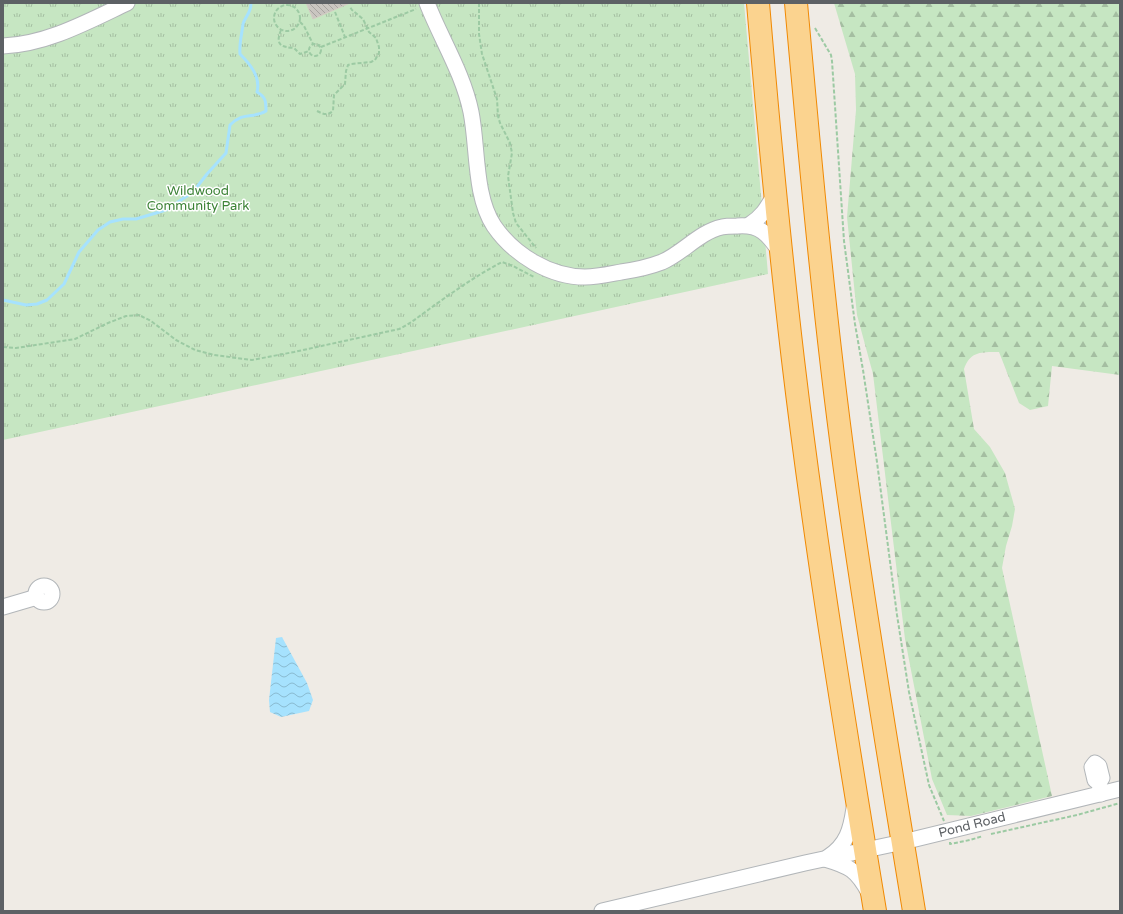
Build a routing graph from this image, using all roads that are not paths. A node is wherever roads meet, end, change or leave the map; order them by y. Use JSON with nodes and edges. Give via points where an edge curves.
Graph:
{"nodes":[{"id":1,"x":127,"y":3,"type":"edge"},
{"id":2,"x":758,"y":3,"type":"edge"},
{"id":3,"x":796,"y":3,"type":"edge"},
{"id":4,"x":427,"y":4,"type":"edge"},
{"id":5,"x":3,"y":46,"type":"edge"},
{"id":6,"x":775,"y":194,"type":"junction"},
{"id":7,"x":749,"y":225,"type":"junction"},
{"id":8,"x":781,"y":253,"type":"junction"},
{"id":9,"x":36,"y":597,"type":"dead end"},
{"id":10,"x":3,"y":607,"type":"edge"},
{"id":11,"x":1120,"y":789,"type":"edge"},
{"id":12,"x":856,"y":795,"type":"junction"},
{"id":13,"x":903,"y":842,"type":"junction"},
{"id":14,"x":865,"y":849,"type":"junction"},
{"id":15,"x":824,"y":859,"type":"junction"},
{"id":16,"x":874,"y":906,"type":"edge"},
{"id":17,"x":602,"y":911,"type":"edge"},
{"id":18,"x":914,"y":911,"type":"edge"}],
"edges":[{"from":1,"to":5,"type":"street","via":[[84,24],[44,39]]},
{"from":2,"to":6,"type":"highway"},
{"from":3,"to":13,"type":"highway","via":[[837,410]]},
{"from":4,"to":7,"type":"street","via":[[464,87],[471,112],[482,200],[493,225],[510,246],[549,270],[563,275],[586,277],[633,270],[661,262],[708,232],[722,227]]},
{"from":6,"to":7,"type":"street","via":[[766,211]]},
{"from":6,"to":8,"type":"highway"},
{"from":7,"to":8,"type":"street","via":[[770,237]]},
{"from":8,"to":12,"type":"highway","via":[[815,530]]},
{"from":9,"to":10,"type":"street"},
{"from":11,"to":13,"type":"street","name":"Pond Road","via":[[1100,788]]},
{"from":12,"to":14,"type":"highway"},
{"from":12,"to":15,"type":"street","name":"Pond Road","via":[[847,838],[838,849]]},
{"from":13,"to":14,"type":"street","name":"Pond Road"},
{"from":13,"to":18,"type":"highway"},
{"from":14,"to":15,"type":"street","name":"Pond Road"},
{"from":14,"to":16,"type":"highway"},
{"from":15,"to":16,"type":"street","via":[[846,866],[855,872],[862,879]]},
{"from":15,"to":17,"type":"street","name":"Pond Road"}]}
